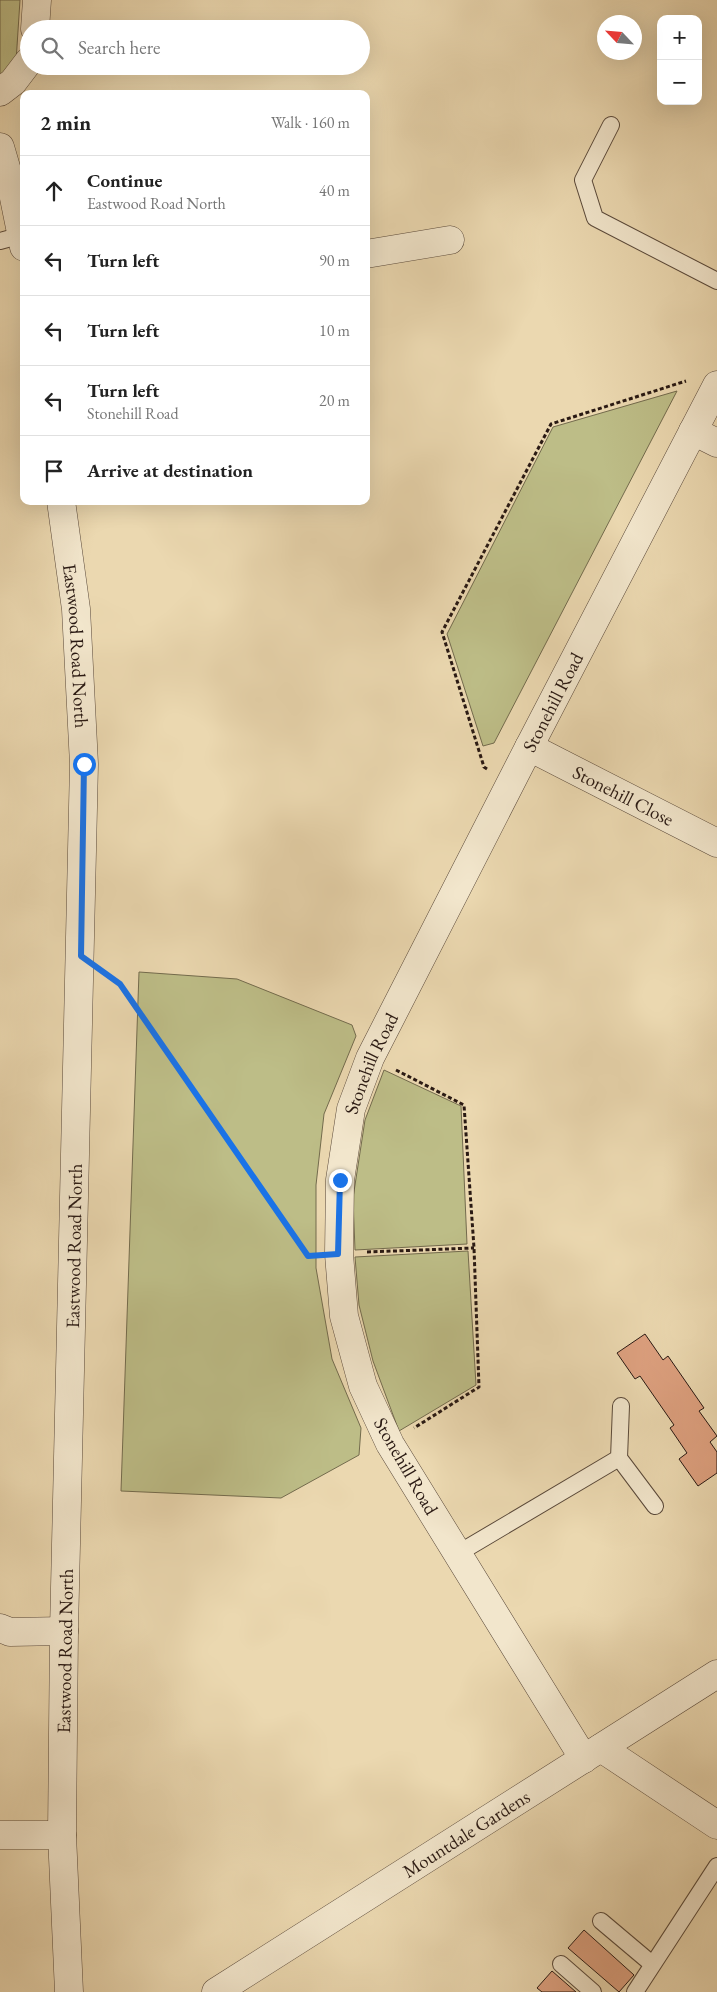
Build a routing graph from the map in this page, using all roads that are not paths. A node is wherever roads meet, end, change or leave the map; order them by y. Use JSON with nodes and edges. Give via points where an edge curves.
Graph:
{"nodes":[{"id":1,"x":37,"y":0,"type":"edge"},
{"id":2,"x":36,"y":20,"type":"edge"},
{"id":3,"x":20,"y":73,"type":"edge"},
{"id":4,"x":0,"y":92,"type":"edge"},
{"id":5,"x":611,"y":125,"type":"dead end"},
{"id":6,"x":0,"y":147,"type":"edge"},
{"id":7,"x":450,"y":240,"type":"dead end"},
{"id":8,"x":15,"y":241,"type":"edge"},
{"id":9,"x":370,"y":253,"type":"edge"},
{"id":10,"x":717,"y":281,"type":"edge"},
{"id":11,"x":715,"y":388,"type":"edge"},
{"id":12,"x":693,"y":431,"type":"junction"},
{"id":13,"x":717,"y":443,"type":"edge"},
{"id":14,"x":62,"y":505,"type":"edge"},
{"id":15,"x":529,"y":747,"type":"junction"},
{"id":16,"x":717,"y":843,"type":"edge"},
{"id":17,"x":622,"y":1406,"type":"dead end"},
{"id":18,"x":619,"y":1458,"type":"junction"},
{"id":19,"x":655,"y":1506,"type":"dead end"},
{"id":20,"x":457,"y":1554,"type":"junction"},
{"id":21,"x":0,"y":1628,"type":"edge"},
{"id":22,"x":64,"y":1631,"type":"junction"},
{"id":23,"x":717,"y":1674,"type":"edge"},
{"id":24,"x":592,"y":1753,"type":"junction"},
{"id":25,"x":717,"y":1825,"type":"edge"},
{"id":26,"x":0,"y":1835,"type":"edge"},
{"id":27,"x":62,"y":1835,"type":"junction"},
{"id":28,"x":717,"y":1866,"type":"edge"},
{"id":29,"x":601,"y":1921,"type":"dead end"},
{"id":30,"x":561,"y":1964,"type":"dead end"},
{"id":31,"x":652,"y":1964,"type":"junction"},
{"id":32,"x":69,"y":1992,"type":"edge"},
{"id":33,"x":216,"y":1992,"type":"edge"},
{"id":34,"x":593,"y":1992,"type":"edge"},
{"id":35,"x":635,"y":1992,"type":"edge"}],
"edges":[{"from":1,"to":2,"type":"street"},
{"from":3,"to":4,"type":"street"},
{"from":5,"to":10,"type":"lane","via":[[583,180],[594,218]]},
{"from":6,"to":8,"type":"street","via":[[12,188]]},
{"from":7,"to":9,"type":"street"},
{"from":11,"to":12,"type":"street","name":"Stonehill Road"},
{"from":12,"to":13,"type":"street"},
{"from":12,"to":15,"type":"street","name":"Stonehill Road"},
{"from":14,"to":22,"type":"street","name":"Eastwood Road North","via":[[76,609],[84,764]]},
{"from":15,"to":16,"type":"street","name":"Stonehill Close"},
{"from":15,"to":20,"type":"street","name":"Stonehill Road","via":[[370,1058],[351,1109],[340,1180],[338,1254],[344,1316],[360,1377],[390,1444]]},
{"from":17,"to":18,"type":"lane"},
{"from":18,"to":19,"type":"lane"},
{"from":18,"to":20,"type":"lane"},
{"from":20,"to":24,"type":"street","name":"Stonehill Road"},
{"from":21,"to":22,"type":"street","via":[[10,1632]]},
{"from":22,"to":27,"type":"street","name":"Eastwood Road North"},
{"from":23,"to":24,"type":"street","name":"Mountdale Gardens"},
{"from":24,"to":25,"type":"street"},
{"from":24,"to":33,"type":"street","name":"Mountdale Gardens"},
{"from":26,"to":27,"type":"street"},
{"from":27,"to":32,"type":"street","name":"Eastwood Road North"},
{"from":28,"to":31,"type":"lane"},
{"from":29,"to":31,"type":"lane"},
{"from":30,"to":34,"type":"lane"},
{"from":31,"to":35,"type":"lane"}]}
